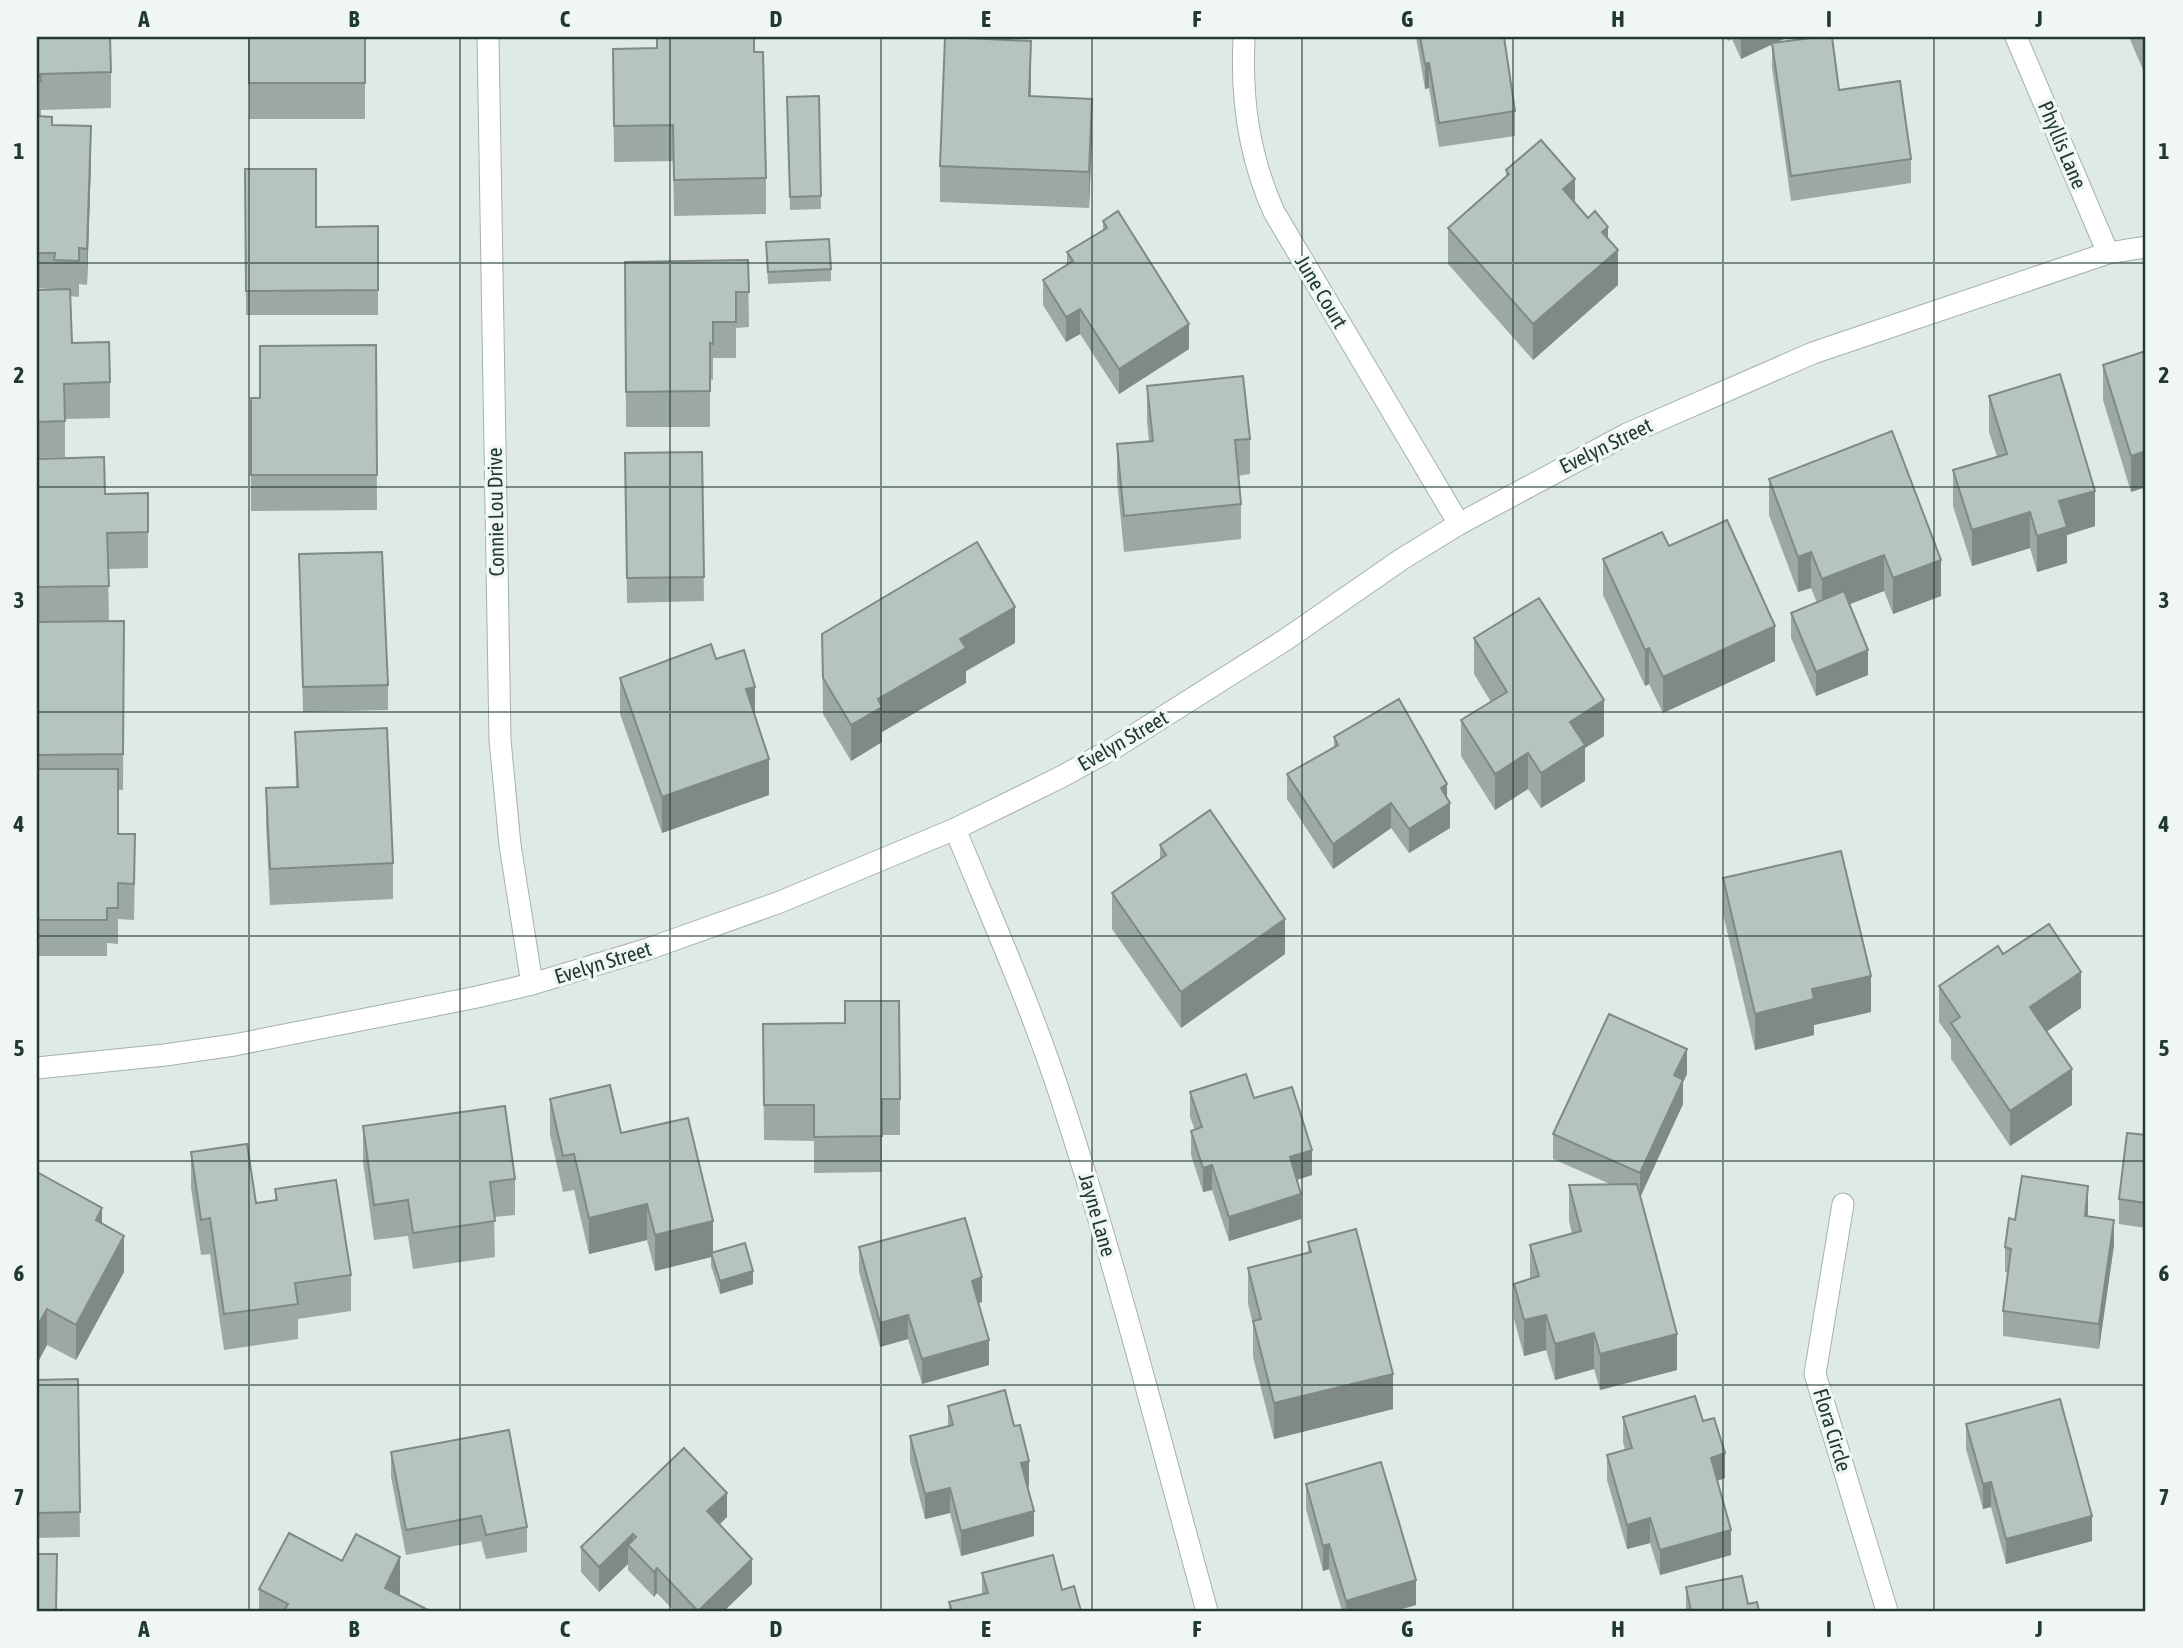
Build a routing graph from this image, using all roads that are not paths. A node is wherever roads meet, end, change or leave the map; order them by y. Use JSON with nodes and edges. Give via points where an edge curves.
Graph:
{"nodes":[{"id":1,"x":488,"y":37,"type":"edge"},
{"id":2,"x":2015,"y":37,"type":"edge"},
{"id":3,"x":1244,"y":40,"type":"dead end"},
{"id":4,"x":2146,"y":247,"type":"edge"},
{"id":5,"x":2108,"y":253,"type":"junction"},
{"id":6,"x":1458,"y":524,"type":"junction"},
{"id":7,"x":955,"y":829,"type":"junction"},
{"id":8,"x":532,"y":984,"type":"junction"},
{"id":9,"x":37,"y":1068,"type":"edge"},
{"id":10,"x":1843,"y":1203,"type":"dead end"},
{"id":11,"x":1207,"y":1611,"type":"edge"},
{"id":12,"x":1887,"y":1611,"type":"edge"}],
"edges":[{"from":1,"to":8,"type":"street","name":"Connie Lou Drive","via":[[500,740],[510,845]]},
{"from":2,"to":5,"type":"street","name":"Phyllis Lane"},
{"from":3,"to":6,"type":"street","name":"June Court","via":[[1244,108],[1261,183]]},
{"from":4,"to":5,"type":"street","name":"Evelyn Street"},
{"from":5,"to":6,"type":"street","name":"Evelyn Street","via":[[1748,379],[1627,434]]},
{"from":6,"to":7,"type":"street","name":"Evelyn Street","via":[[1114,748]]},
{"from":7,"to":8,"type":"street","name":"Evelyn Street","via":[[767,906]]},
{"from":7,"to":11,"type":"street","name":"Jayne Lane","via":[[1027,1004],[1081,1159]]},
{"from":8,"to":9,"type":"street","name":"Evelyn Street","via":[[233,1045]]},
{"from":10,"to":12,"type":"street","name":"Flora Circle","via":[[1815,1374]]}]}
